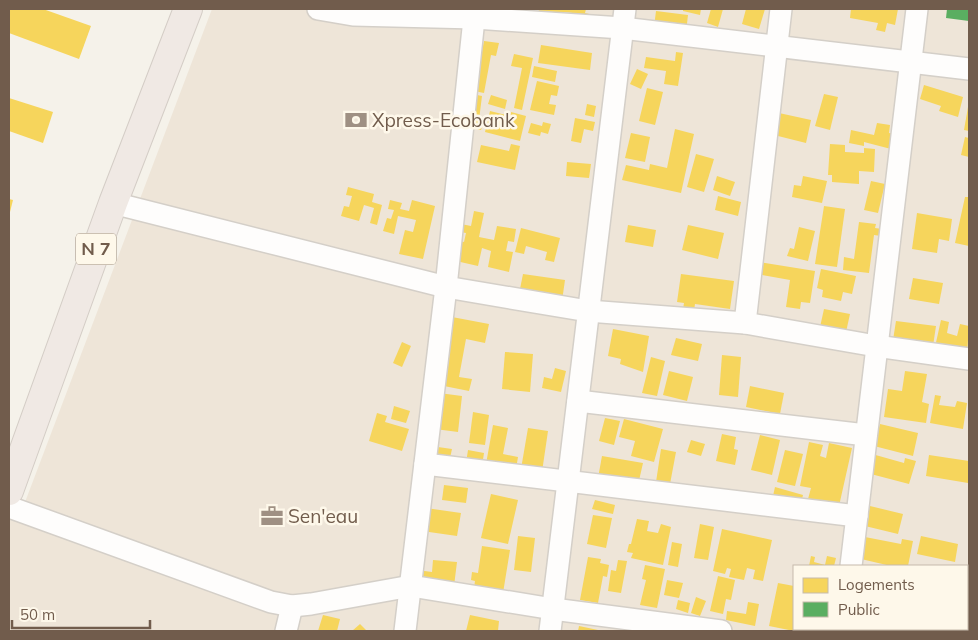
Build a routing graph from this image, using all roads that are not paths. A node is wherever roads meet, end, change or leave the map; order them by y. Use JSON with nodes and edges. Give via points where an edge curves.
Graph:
{"nodes":[{"id":1,"x":188,"y":9,"type":"edge"},
{"id":2,"x":318,"y":9,"type":"edge"},
{"id":3,"x":781,"y":9,"type":"edge"},
{"id":4,"x":917,"y":9,"type":"edge"},
{"id":5,"x":475,"y":14,"type":"edge"},
{"id":6,"x":624,"y":18,"type":"edge"},
{"id":7,"x":777,"y":46,"type":"junction"},
{"id":8,"x":910,"y":62,"type":"junction"},
{"id":9,"x":969,"y":69,"type":"edge"},
{"id":10,"x":113,"y":203,"type":"junction"},
{"id":11,"x":446,"y":287,"type":"junction"},
{"id":12,"x":588,"y":311,"type":"junction"},
{"id":13,"x":744,"y":323,"type":"junction"},
{"id":14,"x":876,"y":346,"type":"junction"},
{"id":15,"x":969,"y":359,"type":"edge"},
{"id":16,"x":578,"y":401,"type":"junction"},
{"id":17,"x":866,"y":435,"type":"junction"},
{"id":18,"x":425,"y":464,"type":"junction"},
{"id":19,"x":568,"y":481,"type":"junction"},
{"id":20,"x":9,"y":491,"type":"edge"},
{"id":21,"x":9,"y":507,"type":"edge"},
{"id":22,"x":857,"y":516,"type":"junction"},
{"id":23,"x":850,"y":565,"type":"edge"},
{"id":24,"x":411,"y":586,"type":"junction"},
{"id":25,"x":292,"y":606,"type":"junction"},
{"id":26,"x":553,"y":609,"type":"junction"},
{"id":27,"x":286,"y":631,"type":"edge"},
{"id":28,"x":405,"y":631,"type":"edge"},
{"id":29,"x":550,"y":631,"type":"edge"},
{"id":30,"x":721,"y":631,"type":"edge"}],
"edges":[{"from":1,"to":10,"type":"highway","number":"N 7"},
{"from":2,"to":5,"type":"street","via":[[353,15]]},
{"from":3,"to":7,"type":"street"},
{"from":4,"to":8,"type":"street"},
{"from":5,"to":6,"type":"street"},
{"from":5,"to":11,"type":"street"},
{"from":6,"to":7,"type":"street"},
{"from":6,"to":12,"type":"street"},
{"from":7,"to":8,"type":"street"},
{"from":7,"to":13,"type":"street"},
{"from":8,"to":9,"type":"street"},
{"from":8,"to":14,"type":"street"},
{"from":10,"to":11,"type":"street"},
{"from":10,"to":20,"type":"highway","number":"N 7"},
{"from":11,"to":12,"type":"street"},
{"from":11,"to":18,"type":"street"},
{"from":12,"to":13,"type":"street"},
{"from":12,"to":16,"type":"street"},
{"from":13,"to":14,"type":"street"},
{"from":14,"to":15,"type":"street"},
{"from":14,"to":17,"type":"street"},
{"from":16,"to":17,"type":"street"},
{"from":16,"to":19,"type":"street"},
{"from":17,"to":22,"type":"street"},
{"from":18,"to":19,"type":"street"},
{"from":18,"to":24,"type":"street"},
{"from":19,"to":22,"type":"street"},
{"from":19,"to":26,"type":"street"},
{"from":21,"to":25,"type":"street","via":[[271,602]]},
{"from":22,"to":23,"type":"street"},
{"from":24,"to":25,"type":"street"},
{"from":24,"to":26,"type":"street"},
{"from":24,"to":28,"type":"street"},
{"from":25,"to":27,"type":"street"},
{"from":26,"to":29,"type":"street"},
{"from":26,"to":30,"type":"street"}]}
